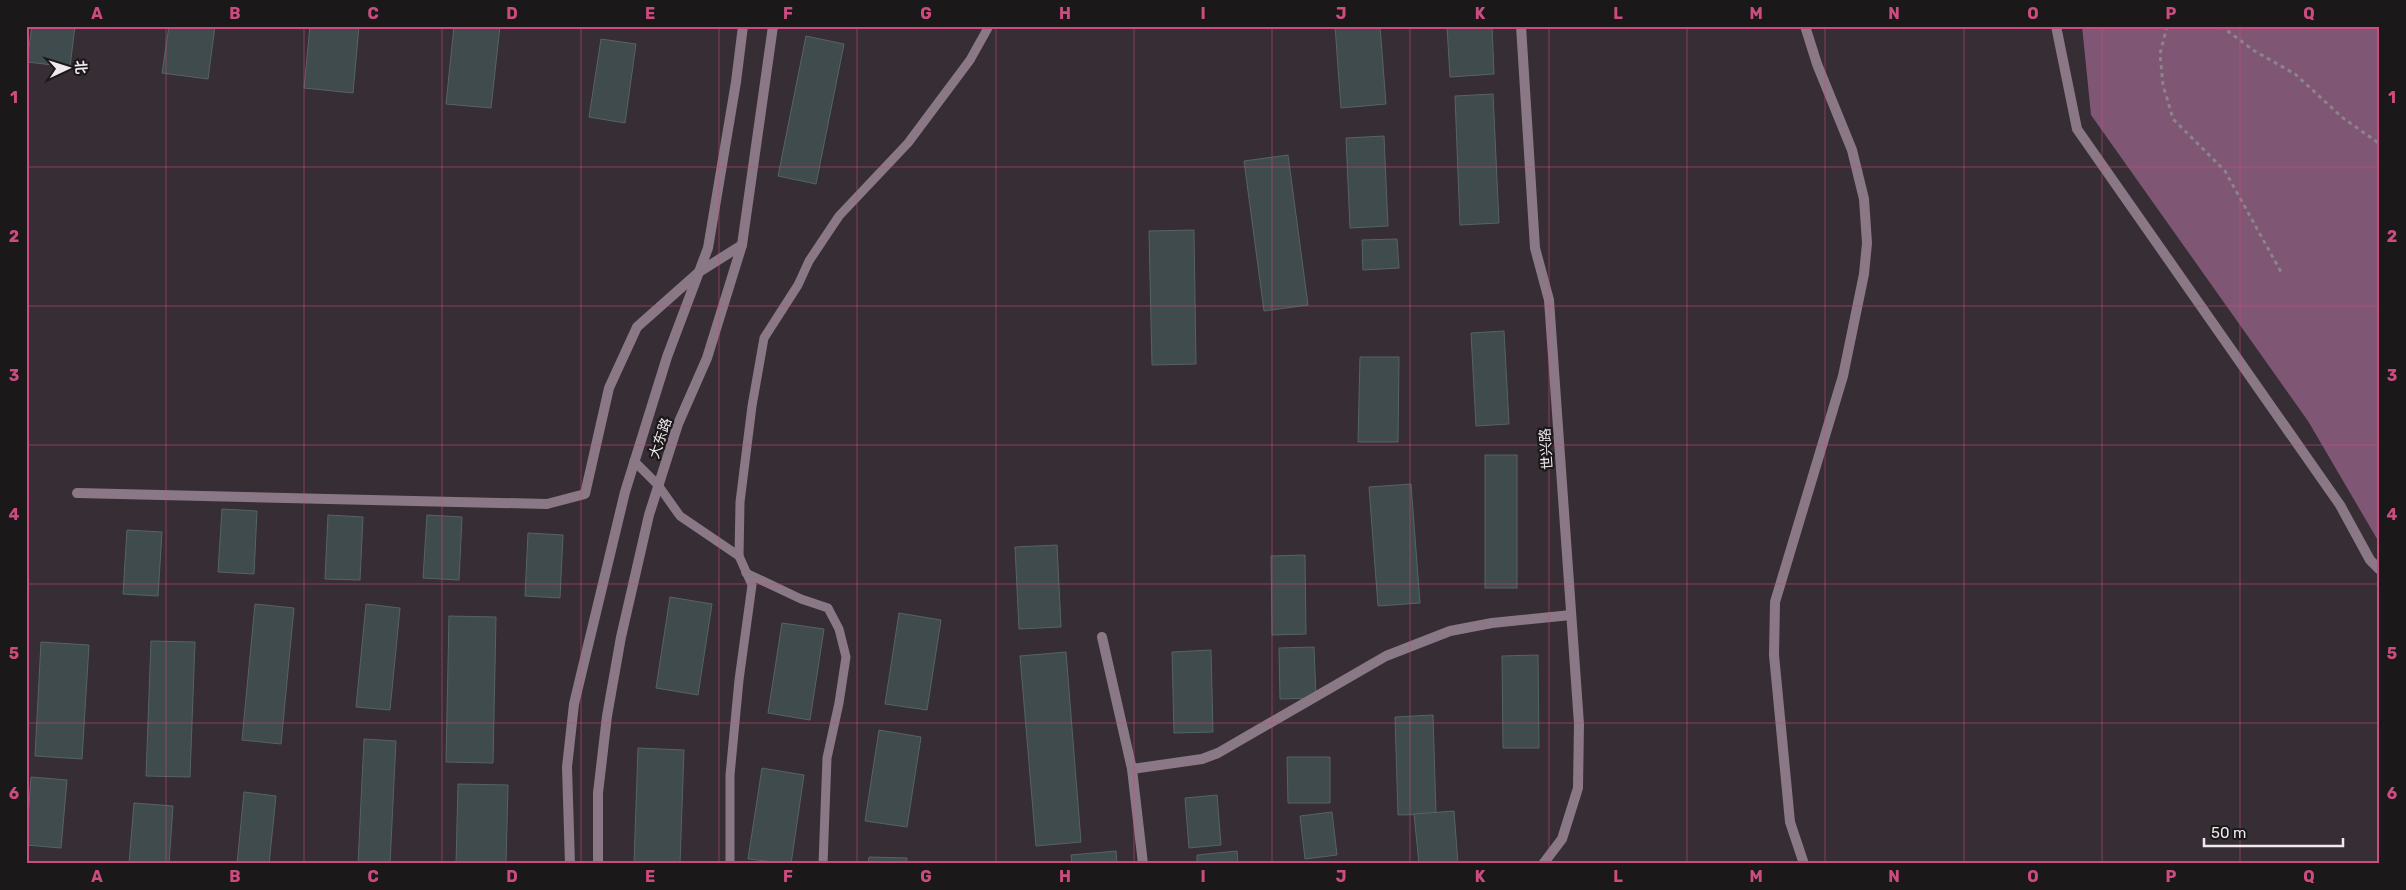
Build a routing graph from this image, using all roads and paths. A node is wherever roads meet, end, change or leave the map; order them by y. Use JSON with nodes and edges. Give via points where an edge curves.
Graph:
{"nodes":[{"id":1,"x":743,"y":26,"type":"edge"},
{"id":2,"x":773,"y":26,"type":"edge"},
{"id":3,"x":989,"y":26,"type":"edge"},
{"id":4,"x":1521,"y":26,"type":"edge"},
{"id":5,"x":1805,"y":26,"type":"edge"},
{"id":6,"x":2056,"y":26,"type":"edge"},
{"id":7,"x":2167,"y":26,"type":"edge"},
{"id":8,"x":2221,"y":26,"type":"edge"},
{"id":9,"x":2380,"y":144,"type":"edge"},
{"id":10,"x":742,"y":245,"type":"junction"},
{"id":11,"x":699,"y":272,"type":"junction"},
{"id":12,"x":2281,"y":272,"type":"dead end"},
{"id":13,"x":634,"y":461,"type":"junction"},
{"id":14,"x":658,"y":486,"type":"junction"},
{"id":15,"x":77,"y":493,"type":"dead end"},
{"id":16,"x":739,"y":556,"type":"junction"},
{"id":17,"x":2380,"y":570,"type":"edge"},
{"id":18,"x":746,"y":573,"type":"junction"},
{"id":19,"x":1571,"y":615,"type":"junction"},
{"id":20,"x":1102,"y":637,"type":"dead end"},
{"id":21,"x":1132,"y":769,"type":"junction"},
{"id":22,"x":570,"y":864,"type":"edge"},
{"id":23,"x":598,"y":864,"type":"edge"},
{"id":24,"x":730,"y":864,"type":"edge"},
{"id":25,"x":824,"y":864,"type":"edge"},
{"id":26,"x":1143,"y":864,"type":"edge"},
{"id":27,"x":1543,"y":864,"type":"edge"},
{"id":28,"x":1804,"y":864,"type":"edge"}],
"edges":[{"from":1,"to":11,"type":"street","name":"大东路","via":[[710,239]]},
{"from":2,"to":10,"type":"street","name":"大东路"},
{"from":3,"to":16,"type":"lane","via":[[970,60],[908,142],[839,216],[764,338],[740,502]]},
{"from":4,"to":19,"type":"street","name":"世兴路","via":[[1535,248],[1549,300]]},
{"from":5,"to":28,"type":"street","via":[[1852,150],[1864,198],[1867,243],[1864,274],[1843,376],[1775,602],[1774,655],[1790,822]]},
{"from":6,"to":17,"type":"street","via":[[2077,129],[2340,505],[2370,560]]},
{"from":7,"to":12,"type":"path","via":[[2160,54],[2163,85],[2173,119],[2225,171]]},
{"from":8,"to":9,"type":"path","via":[[2253,50],[2295,74],[2343,118]]},
{"from":10,"to":11,"type":"street"},
{"from":10,"to":14,"type":"street","name":"大东路","via":[[707,358],[678,424]]},
{"from":11,"to":13,"type":"street","name":"大东路","via":[[667,357]]},
{"from":11,"to":15,"type":"street","via":[[637,327],[609,388],[585,494],[547,504]]},
{"from":13,"to":14,"type":"lane"},
{"from":13,"to":22,"type":"street","name":"大东路","via":[[574,704],[567,767]]},
{"from":14,"to":16,"type":"lane","via":[[680,516]]},
{"from":14,"to":23,"type":"street","name":"大东路","via":[[621,637],[607,716],[598,793]]},
{"from":16,"to":18,"type":"lane"},
{"from":18,"to":24,"type":"lane","via":[[752,584],[730,775]]},
{"from":18,"to":25,"type":"lane","via":[[828,608],[839,629],[846,657],[827,758]]},
{"from":19,"to":21,"type":"street","via":[[1450,631],[1386,656],[1218,753],[1202,759]]},
{"from":19,"to":27,"type":"street","name":"世兴路","via":[[1579,724],[1578,788],[1562,839]]},
{"from":20,"to":21,"type":"street"},
{"from":21,"to":26,"type":"street"}]}
